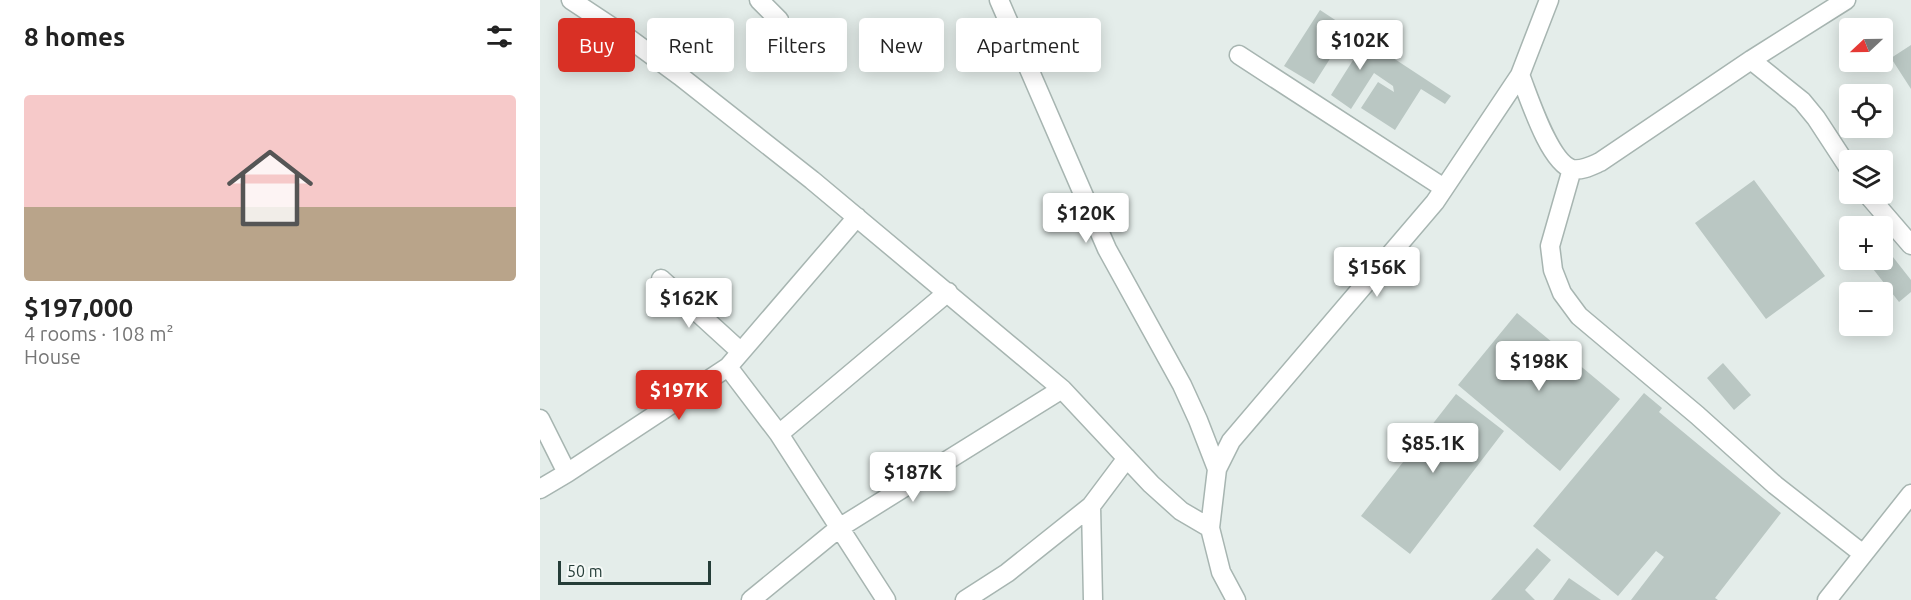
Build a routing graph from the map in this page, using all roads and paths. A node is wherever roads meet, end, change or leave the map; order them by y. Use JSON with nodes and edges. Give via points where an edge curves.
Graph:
{"nodes":[{"id":1,"x":571,"y":0,"type":"edge"},
{"id":2,"x":759,"y":0,"type":"edge"},
{"id":3,"x":999,"y":0,"type":"edge"},
{"id":4,"x":1549,"y":0,"type":"edge"},
{"id":5,"x":1846,"y":0,"type":"edge"},
{"id":6,"x":777,"y":18,"type":"edge"},
{"id":7,"x":1239,"y":55,"type":"dead end"},
{"id":8,"x":1751,"y":60,"type":"junction"},
{"id":9,"x":1520,"y":75,"type":"junction"},
{"id":10,"x":1839,"y":153,"type":"edge"},
{"id":11,"x":1572,"y":169,"type":"junction"},
{"id":12,"x":1444,"y":188,"type":"junction"},
{"id":13,"x":1876,"y":204,"type":"edge"},
{"id":14,"x":856,"y":218,"type":"junction"},
{"id":15,"x":1911,"y":245,"type":"edge"},
{"id":16,"x":662,"y":279,"type":"dead end"},
{"id":17,"x":948,"y":292,"type":"junction"},
{"id":18,"x":741,"y":352,"type":"junction"},
{"id":19,"x":728,"y":367,"type":"junction"},
{"id":20,"x":1062,"y":389,"type":"junction"},
{"id":21,"x":540,"y":419,"type":"edge"},
{"id":22,"x":779,"y":434,"type":"junction"},
{"id":23,"x":1127,"y":458,"type":"junction"},
{"id":24,"x":1216,"y":469,"type":"junction"},
{"id":25,"x":567,"y":473,"type":"junction"},
{"id":26,"x":540,"y":489,"type":"edge"},
{"id":27,"x":1911,"y":494,"type":"edge"},
{"id":28,"x":1092,"y":506,"type":"junction"},
{"id":29,"x":839,"y":528,"type":"junction"},
{"id":30,"x":1210,"y":528,"type":"junction"},
{"id":31,"x":1863,"y":554,"type":"junction"},
{"id":32,"x":751,"y":600,"type":"edge"},
{"id":33,"x":886,"y":600,"type":"edge"},
{"id":34,"x":965,"y":600,"type":"edge"},
{"id":35,"x":1093,"y":600,"type":"edge"},
{"id":36,"x":1236,"y":600,"type":"edge"},
{"id":37,"x":1827,"y":600,"type":"edge"}],
"edges":[{"from":1,"to":14,"type":"street","via":[[680,76]]},
{"from":2,"to":6,"type":"street"},
{"from":3,"to":24,"type":"street","via":[[1107,249],[1182,385]]},
{"from":4,"to":9,"type":"street"},
{"from":5,"to":8,"type":"street"},
{"from":7,"to":12,"type":"street"},
{"from":8,"to":10,"type":"street","via":[[1802,101]]},
{"from":8,"to":11,"type":"street","via":[[1600,162]]},
{"from":9,"to":11,"type":"street","via":[[1548,144],[1557,158]]},
{"from":9,"to":12,"type":"street"},
{"from":11,"to":31,"type":"street","via":[[1550,246],[1553,270],[1562,293],[1579,316],[1775,485]]},
{"from":12,"to":24,"type":"street","via":[[1231,441]]},
{"from":13,"to":15,"type":"street"},
{"from":14,"to":17,"type":"street"},
{"from":14,"to":18,"type":"street"},
{"from":16,"to":18,"type":"street"},
{"from":17,"to":20,"type":"street"},
{"from":17,"to":22,"type":"street"},
{"from":18,"to":19,"type":"street"},
{"from":19,"to":22,"type":"street"},
{"from":19,"to":25,"type":"street"},
{"from":20,"to":23,"type":"street"},
{"from":20,"to":29,"type":"street"},
{"from":21,"to":25,"type":"street"},
{"from":22,"to":29,"type":"street"},
{"from":23,"to":28,"type":"street"},
{"from":23,"to":30,"type":"street","via":[[1181,511]]},
{"from":24,"to":30,"type":"street"},
{"from":25,"to":26,"type":"street"},
{"from":27,"to":31,"type":"street"},
{"from":28,"to":34,"type":"street","via":[[1007,573]]},
{"from":28,"to":35,"type":"street"},
{"from":29,"to":32,"type":"street"},
{"from":29,"to":33,"type":"street"},
{"from":30,"to":36,"type":"street","via":[[1221,572]]},
{"from":31,"to":37,"type":"street"}]}
